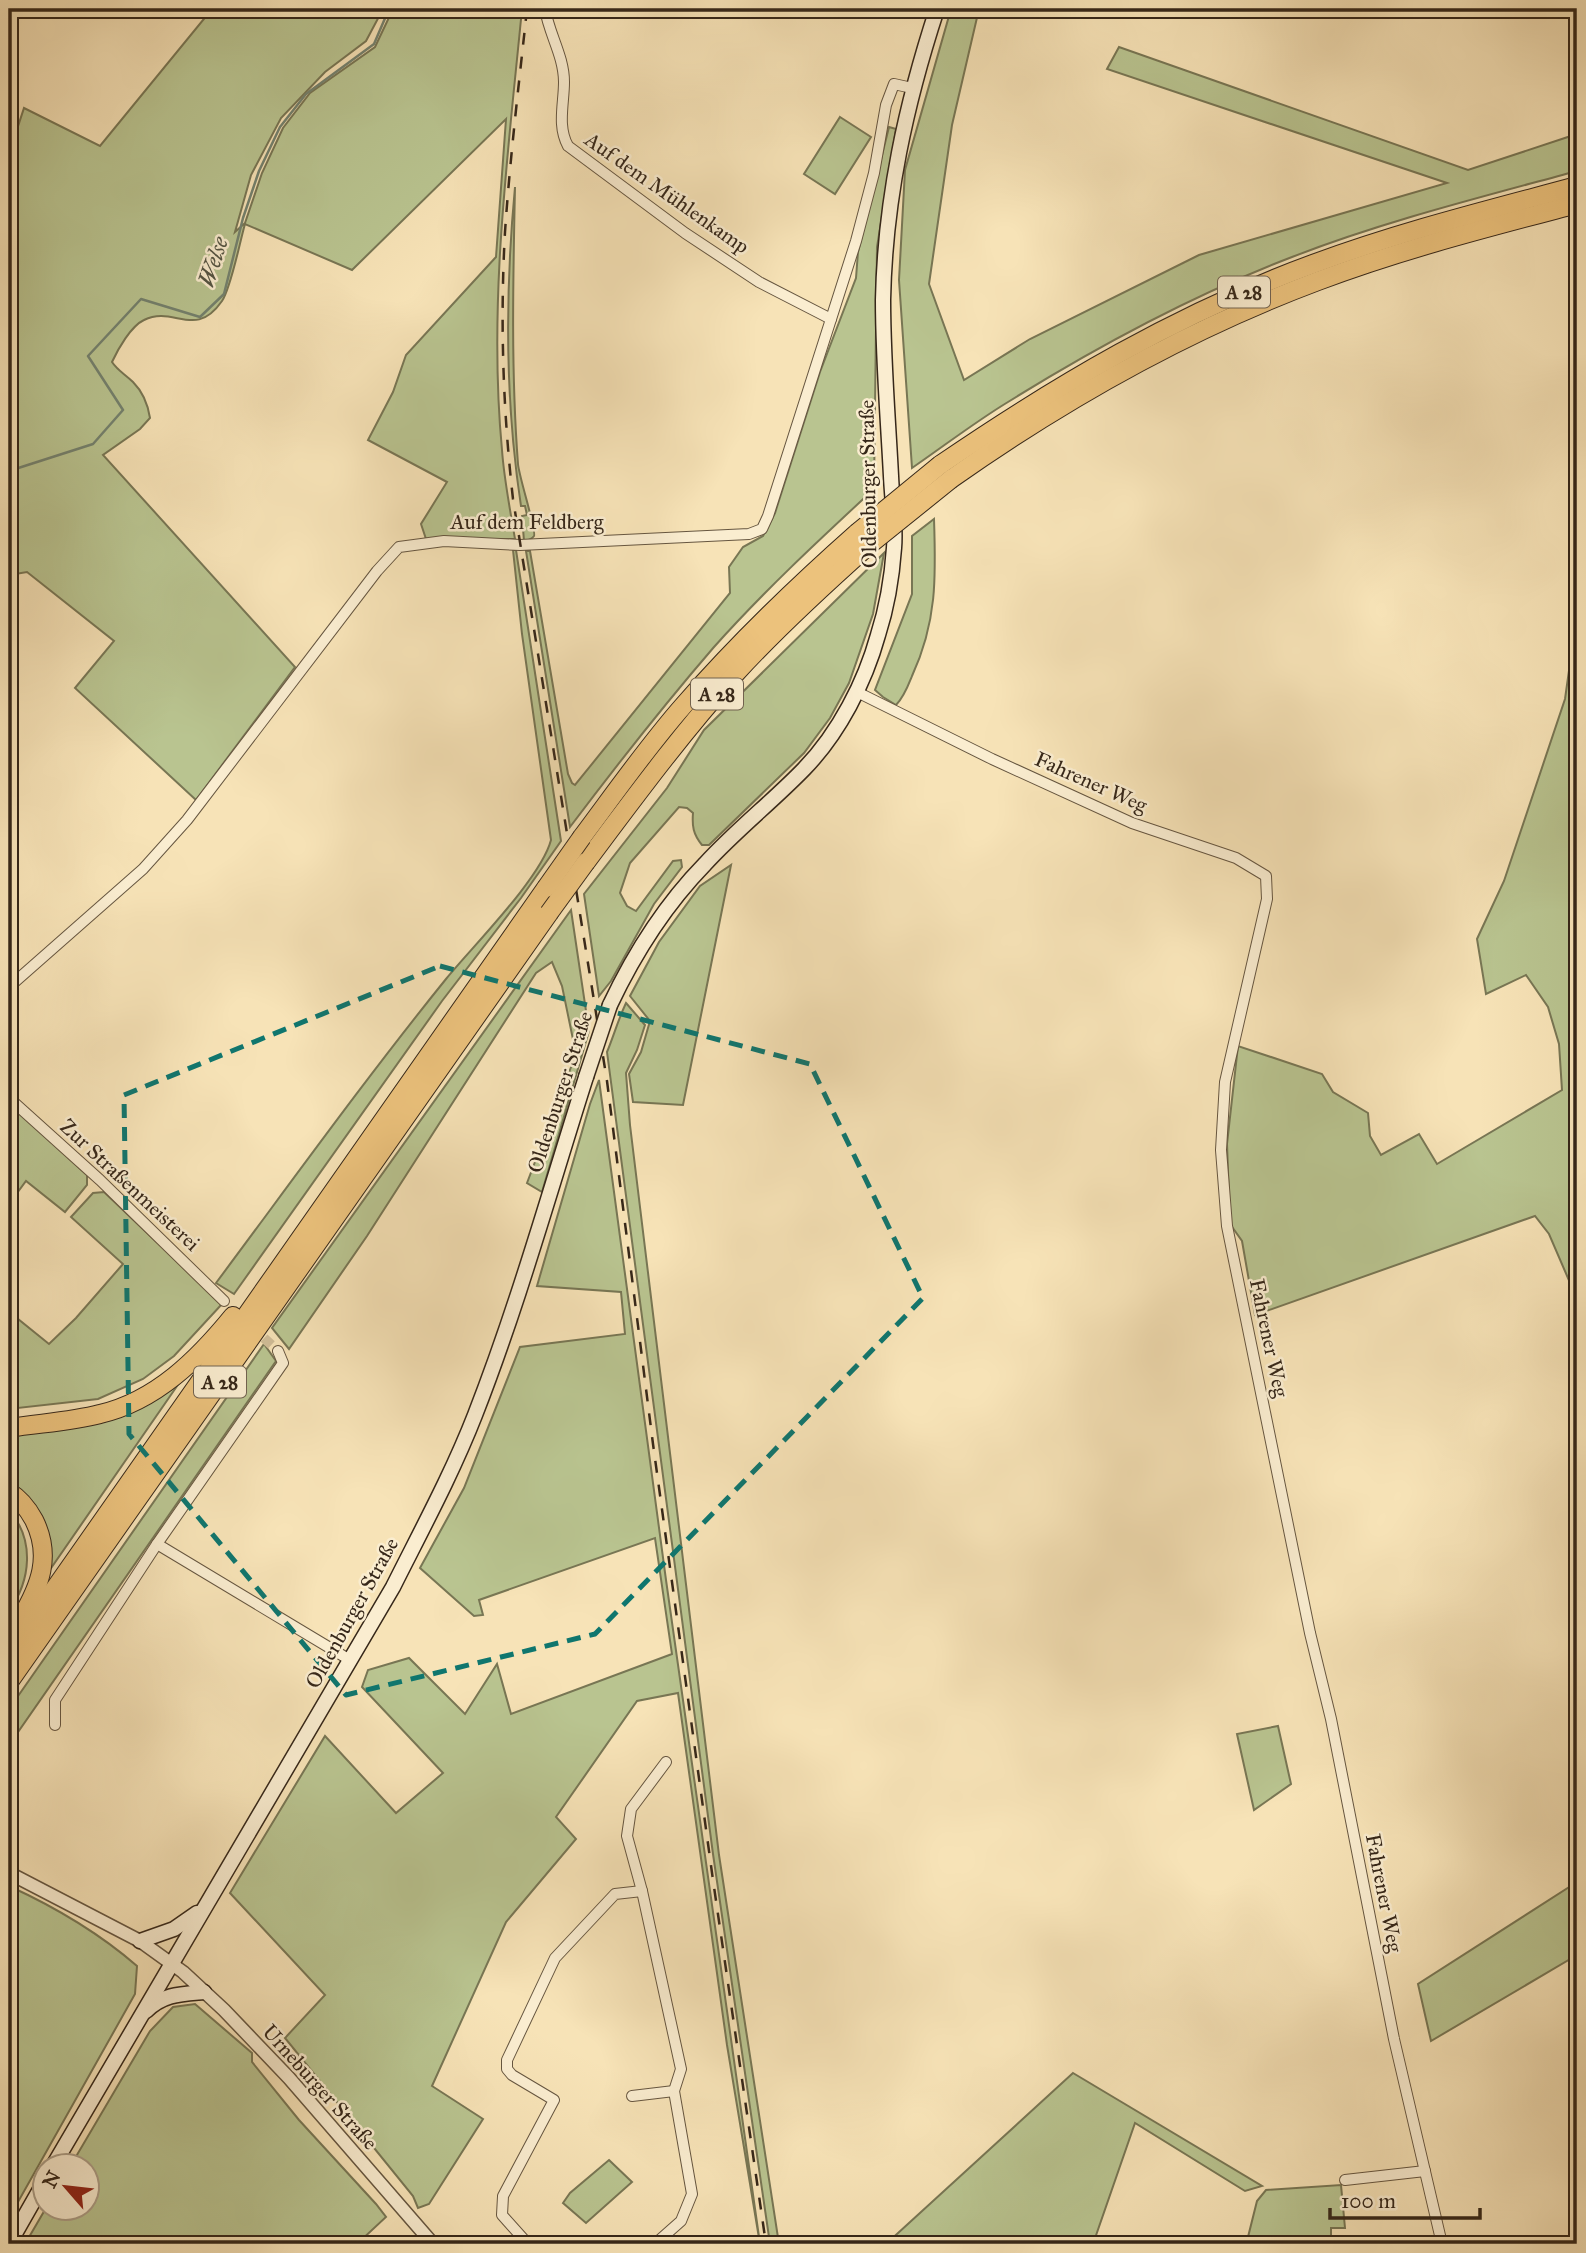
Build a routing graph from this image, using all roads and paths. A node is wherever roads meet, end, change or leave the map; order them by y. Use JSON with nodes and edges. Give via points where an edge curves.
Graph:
{"nodes":[{"id":1,"x":545,"y":9,"type":"edge"},
{"id":2,"x":937,"y":9,"type":"edge"},
{"id":3,"x":912,"y":88,"type":"junction"},
{"id":4,"x":1577,"y":186,"type":"edge"},
{"id":5,"x":1577,"y":204,"type":"edge"},
{"id":6,"x":831,"y":319,"type":"junction"},
{"id":7,"x":946,"y":472,"type":"junction"},
{"id":8,"x":863,"y":539,"type":"junction"},
{"id":9,"x":857,"y":692,"type":"junction"},
{"id":10,"x":9,"y":988,"type":"edge"},
{"id":11,"x":9,"y":1098,"type":"edge"},
{"id":12,"x":258,"y":1297,"type":"junction"},
{"id":13,"x":224,"y":1301,"type":"dead end"},
{"id":14,"x":278,"y":1351,"type":"dead end"},
{"id":15,"x":9,"y":1428,"type":"edge"},
{"id":16,"x":9,"y":1492,"type":"edge"},
{"id":17,"x":156,"y":1544,"type":"junction"},
{"id":18,"x":9,"y":1637,"type":"edge"},
{"id":19,"x":9,"y":1654,"type":"edge"},
{"id":20,"x":350,"y":1660,"type":"junction"},
{"id":21,"x":9,"y":1682,"type":"edge"},
{"id":22,"x":55,"y":1725,"type":"dead end"},
{"id":23,"x":666,"y":1762,"type":"dead end"},
{"id":24,"x":9,"y":1873,"type":"edge"},
{"id":25,"x":642,"y":1891,"type":"junction"},
{"id":26,"x":204,"y":1907,"type":"junction"},
{"id":27,"x":140,"y":1941,"type":"junction"},
{"id":28,"x":171,"y":1962,"type":"junction"},
{"id":29,"x":204,"y":1992,"type":"junction"},
{"id":30,"x":140,"y":2016,"type":"junction"},
{"id":31,"x":674,"y":2091,"type":"junction"},
{"id":32,"x":632,"y":2096,"type":"dead end"},
{"id":33,"x":61,"y":2152,"type":"edge"},
{"id":34,"x":1425,"y":2171,"type":"junction"},
{"id":35,"x":1345,"y":2180,"type":"dead end"},
{"id":36,"x":32,"y":2204,"type":"edge"},
{"id":37,"x":9,"y":2244,"type":"edge"},
{"id":38,"x":433,"y":2244,"type":"edge"},
{"id":39,"x":528,"y":2244,"type":"edge"},
{"id":40,"x":655,"y":2244,"type":"edge"},
{"id":41,"x":1442,"y":2244,"type":"edge"}],
"edges":[{"from":1,"to":6,"type":"street","name":"Auf dem Mühlenkamp","via":[[563,72],[562,135],[568,146],[759,282]]},
{"from":2,"to":3,"type":"main road","name":"Oldenburger Straße"},
{"from":3,"to":6,"type":"street","name":"Auf dem Feldberg","via":[[894,85],[886,105],[874,173]]},
{"from":3,"to":9,"type":"main road","name":"Oldenburger Straße","via":[[888,214],[884,291],[895,545],[878,636]]},
{"from":4,"to":7,"type":"highway","number":"A 28","via":[[1375,243],[1240,294],[1165,328],[1016,413]]},
{"from":5,"to":7,"type":"highway","number":"A 28","via":[[1381,259],[1257,305],[1104,380]]},
{"from":6,"to":10,"type":"street","name":"Auf dem Feldberg","via":[[762,529],[721,536],[520,545],[444,541],[399,547],[187,820],[143,869]]},
{"from":7,"to":8,"type":"highway","number":"A 28","bridge":true},
{"from":8,"to":12,"type":"highway","number":"A 28","bridge":true,"via":[[777,607],[682,707],[582,837]]},
{"from":8,"to":21,"type":"highway","number":"A 28","bridge":true,"via":[[736,673],[654,770]]},
{"from":9,"to":20,"type":"main road","name":"Oldenburger Straße","bridge":true,"via":[[806,767],[706,863],[657,919],[636,953],[610,1005],[475,1415],[393,1587]]},
{"from":9,"to":34,"type":"street","name":"Fahrener Weg","via":[[1132,823],[1236,858],[1266,876],[1267,899],[1225,1082],[1221,1150],[1227,1226]]},
{"from":11,"to":13,"type":"street","name":"Zur Straßenmeisterei"},
{"from":12,"to":15,"type":"highway","via":[[234,1315],[181,1371],[138,1400],[101,1414]]},
{"from":12,"to":19,"type":"highway","number":"A 28"},
{"from":14,"to":17,"type":"street","via":[[283,1363]]},
{"from":16,"to":18,"type":"highway","via":[[30,1513],[44,1549],[35,1595]]},
{"from":17,"to":20,"type":"street"},
{"from":17,"to":22,"type":"street","via":[[55,1700]]},
{"from":20,"to":26,"type":"main road","name":"Oldenburger Straße"},
{"from":23,"to":25,"type":"street","via":[[631,1809],[627,1836]]},
{"from":24,"to":27,"type":"street","name":"Urneburger Straße"},
{"from":25,"to":31,"type":"street","via":[[681,2069]]},
{"from":25,"to":39,"type":"street","via":[[615,1894],[555,1958],[507,2060],[512,2075],[554,2100],[503,2196],[502,2215]]},
{"from":26,"to":27,"type":"main road","via":[[174,1929]]},
{"from":26,"to":28,"type":"main road","name":"Oldenburger Straße"},
{"from":27,"to":28,"type":"street","name":"Urneburger Straße"},
{"from":28,"to":29,"type":"street","name":"Urneburger Straße"},
{"from":28,"to":30,"type":"main road","name":"Oldenburger Straße"},
{"from":29,"to":30,"type":"main road","via":[[172,1994]]},
{"from":29,"to":38,"type":"street","name":"Urneburger Straße","via":[[289,2078]]},
{"from":30,"to":33,"type":"main road","name":"Oldenburger Straße"},
{"from":31,"to":32,"type":"street"},
{"from":31,"to":40,"type":"street","via":[[692,2194],[681,2221]]},
{"from":34,"to":35,"type":"street"},
{"from":34,"to":41,"type":"street","name":"Fahrener Weg"},
{"from":36,"to":37,"type":"main road"}]}
